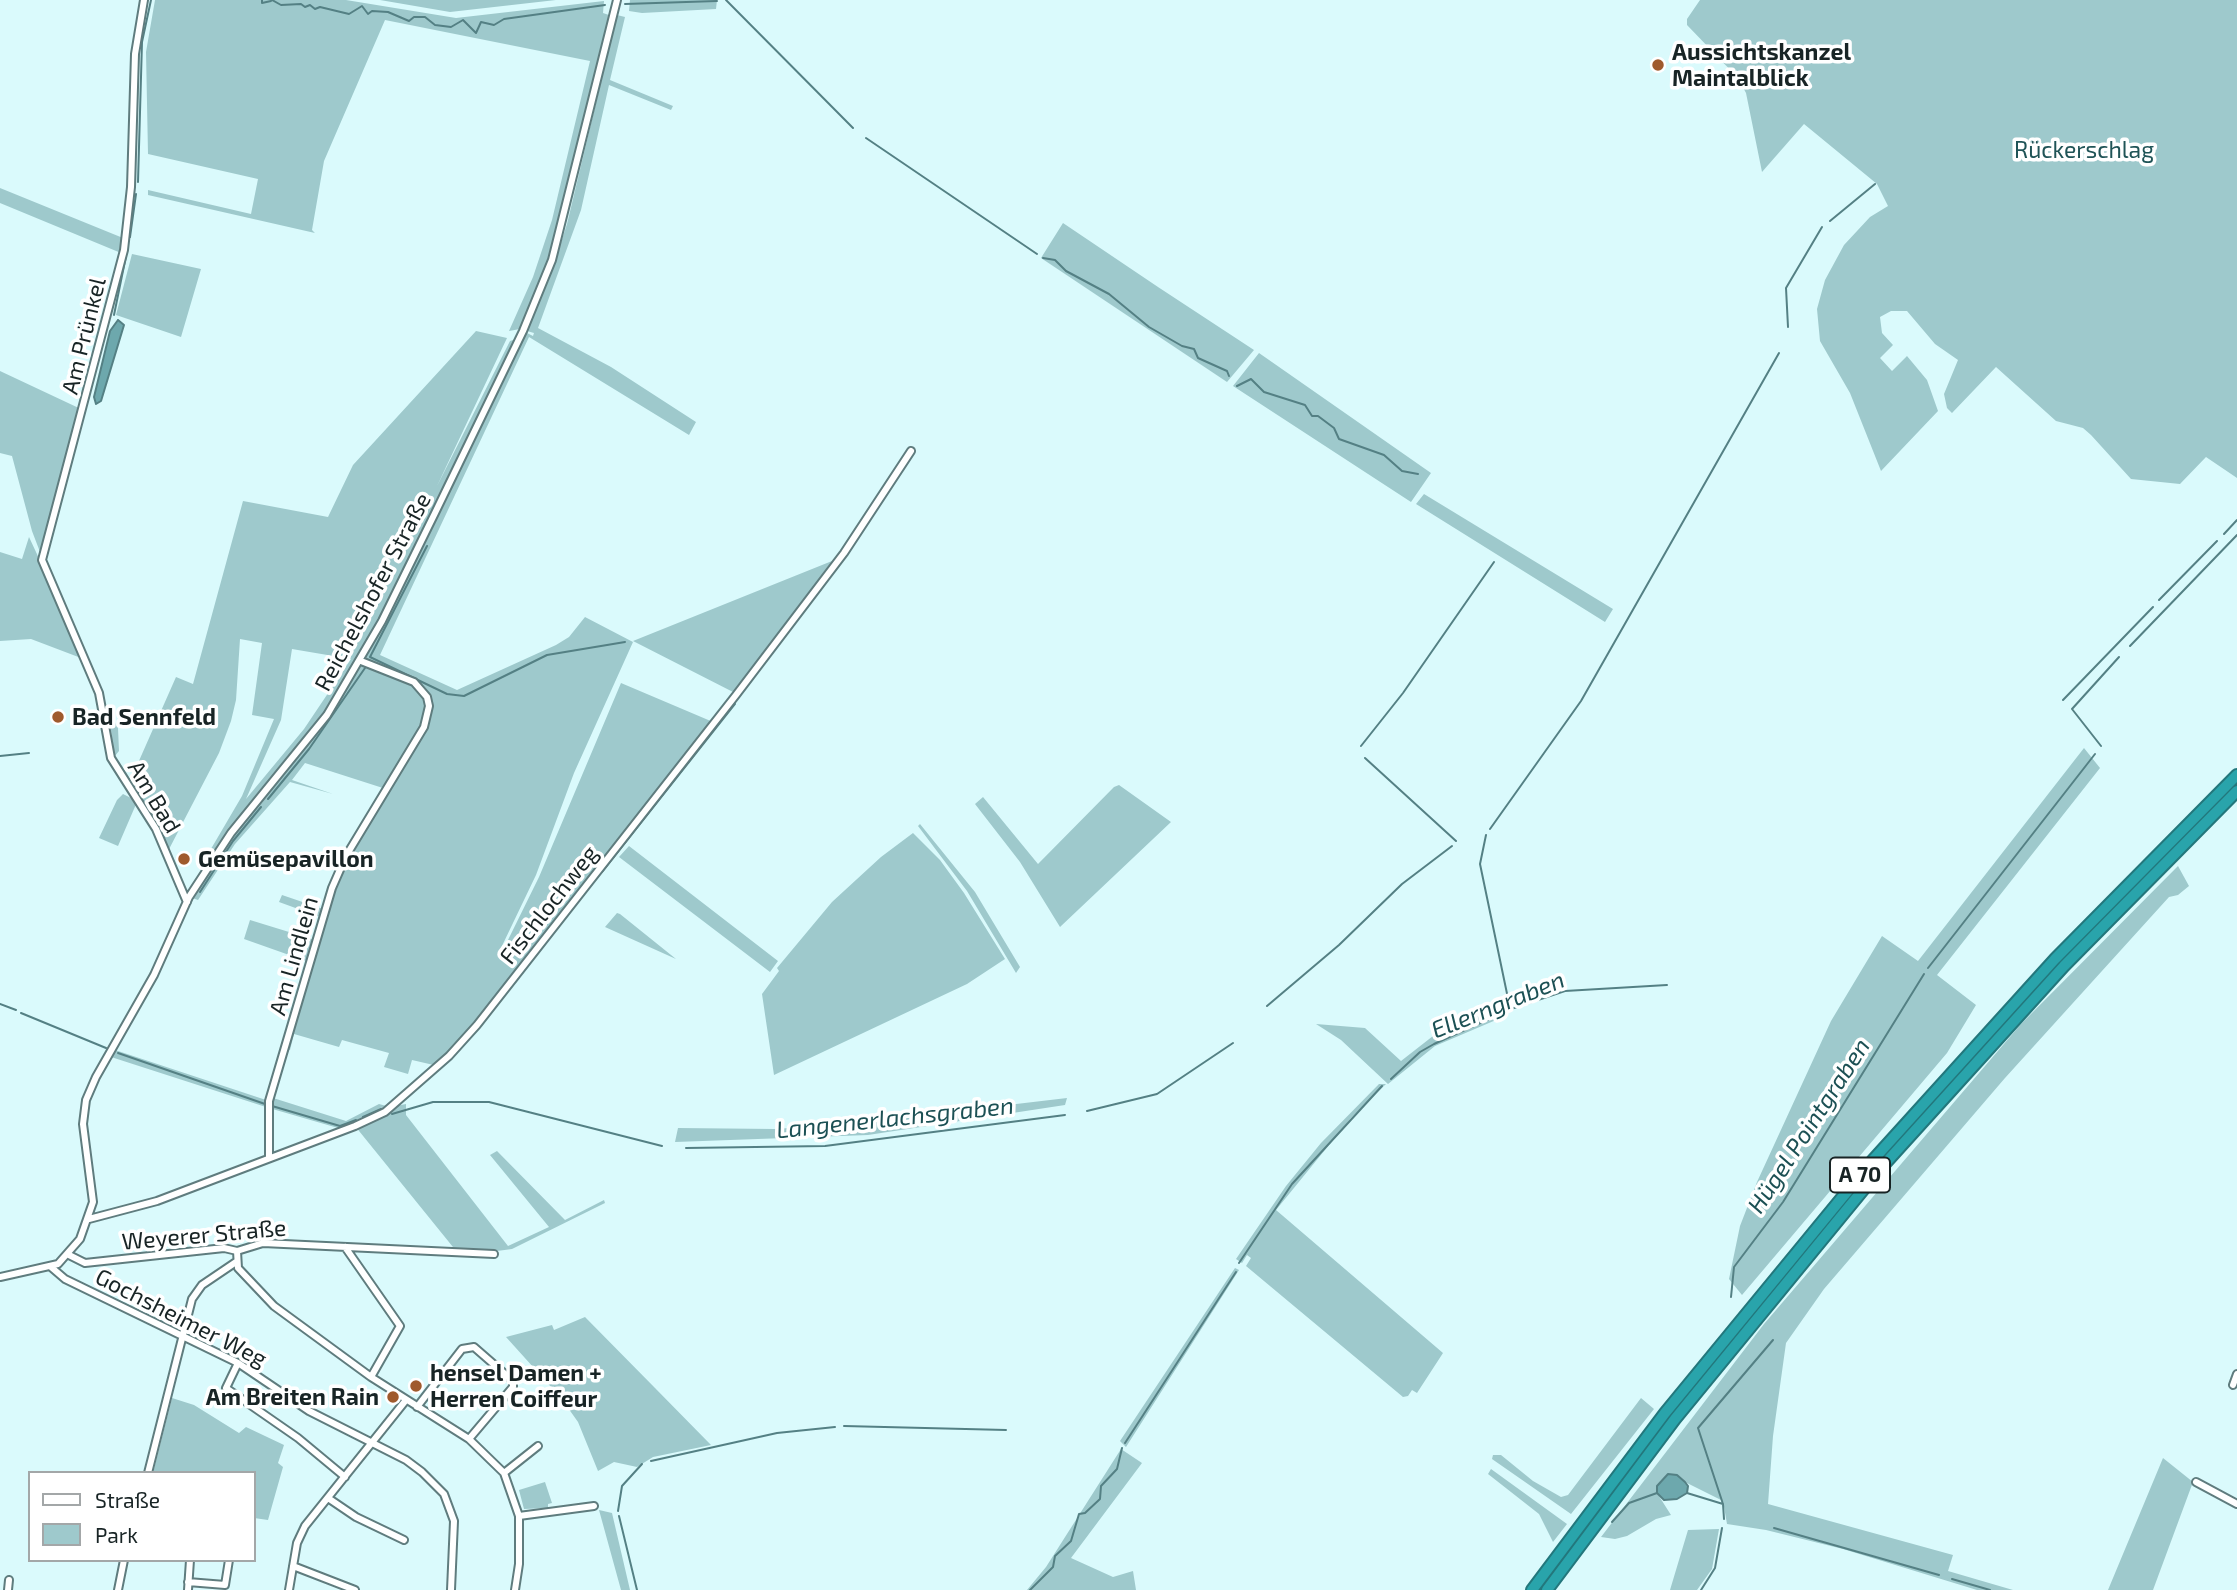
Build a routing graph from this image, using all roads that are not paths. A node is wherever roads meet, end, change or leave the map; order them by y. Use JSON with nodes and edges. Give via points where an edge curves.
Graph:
{"nodes":[{"id":1,"x":144,"y":0,"type":"edge"},
{"id":2,"x":617,"y":0,"type":"edge"},
{"id":3,"x":911,"y":451,"type":"dead end"},
{"id":4,"x":361,"y":661,"type":"junction"},
{"id":5,"x":87,"y":669,"type":"joint"},
{"id":6,"x":2237,"y":775,"type":"edge"},
{"id":7,"x":2237,"y":791,"type":"edge"},
{"id":8,"x":2182,"y":838,"type":"junction"},
{"id":9,"x":187,"y":902,"type":"junction"},
{"id":10,"x":269,"y":1158,"type":"junction"},
{"id":11,"x":89,"y":1219,"type":"junction"},
{"id":12,"x":345,"y":1247,"type":"junction"},
{"id":13,"x":237,"y":1251,"type":"junction"},
{"id":14,"x":494,"y":1254,"type":"dead end"},
{"id":15,"x":69,"y":1255,"type":"junction"},
{"id":16,"x":236,"y":1262,"type":"junction"},
{"id":17,"x":51,"y":1267,"type":"junction"},
{"id":18,"x":1,"y":1279,"type":"edge"},
{"id":19,"x":182,"y":1336,"type":"junction"},
{"id":20,"x":238,"y":1363,"type":"junction"},
{"id":21,"x":2237,"y":1374,"type":"edge"},
{"id":22,"x":371,"y":1377,"type":"junction"},
{"id":23,"x":2233,"y":1385,"type":"dead end"},
{"id":24,"x":406,"y":1400,"type":"junction"},
{"id":25,"x":417,"y":1407,"type":"junction"},
{"id":26,"x":470,"y":1439,"type":"junction"},
{"id":27,"x":372,"y":1444,"type":"junction"},
{"id":28,"x":538,"y":1446,"type":"dead end"},
{"id":29,"x":148,"y":1471,"type":"edge"},
{"id":30,"x":504,"y":1473,"type":"junction"},
{"id":31,"x":345,"y":1477,"type":"junction"},
{"id":32,"x":2196,"y":1482,"type":"dead end"},
{"id":33,"x":328,"y":1498,"type":"junction"},
{"id":34,"x":2237,"y":1504,"type":"edge"},
{"id":35,"x":594,"y":1506,"type":"dead end"},
{"id":36,"x":519,"y":1516,"type":"junction"},
{"id":37,"x":404,"y":1540,"type":"dead end"},
{"id":38,"x":1574,"y":1542,"type":"junction"},
{"id":39,"x":124,"y":1562,"type":"edge"},
{"id":40,"x":190,"y":1562,"type":"edge"},
{"id":41,"x":229,"y":1562,"type":"edge"},
{"id":42,"x":293,"y":1566,"type":"junction"},
{"id":43,"x":9,"y":1580,"type":"dead end"},
{"id":44,"x":188,"y":1586,"type":"edge"},
{"id":45,"x":8,"y":1590,"type":"edge"},
{"id":46,"x":118,"y":1590,"type":"edge"},
{"id":47,"x":289,"y":1590,"type":"edge"},
{"id":48,"x":355,"y":1590,"type":"edge"},
{"id":49,"x":451,"y":1590,"type":"edge"},
{"id":50,"x":515,"y":1590,"type":"edge"},
{"id":51,"x":1532,"y":1590,"type":"edge"},
{"id":52,"x":1547,"y":1590,"type":"edge"}],
"edges":[{"from":1,"to":5,"type":"street","name":"Am Prünkel","via":[[135,54],[124,250],[42,560]]},
{"from":2,"to":4,"type":"street","name":"Reichelshofer Straße","via":[[552,260],[523,331]]},
{"from":3,"to":10,"type":"street","name":"Fischlochweg","via":[[844,553],[736,695],[449,1056],[385,1112]]},
{"from":4,"to":9,"type":"street","name":"Reichelshofer Straße","via":[[304,746],[218,851]]},
{"from":4,"to":10,"type":"street","name":"Am Lindlein","via":[[414,682],[429,706],[424,727],[346,856],[332,888],[269,1101]]},
{"from":5,"to":9,"type":"street","name":"Am Bad","via":[[104,712],[111,758],[156,829]]},
{"from":6,"to":8,"type":"highway","number":"A 70"},
{"from":7,"to":8,"type":"highway","number":"A 70"},
{"from":8,"to":38,"type":"highway","number":"A 70","via":[[2025,992],[1873,1160],[1750,1307]]},
{"from":9,"to":11,"type":"street","name":"Reichelshofer Straße","via":[[154,975],[86,1100],[83,1136],[94,1190]]},
{"from":10,"to":11,"type":"street","name":"Fischlochweg","via":[[157,1200]]},
{"from":11,"to":15,"type":"street","name":"Reichelshofer Straße"},
{"from":12,"to":13,"type":"street","name":"Weyerer Straße","via":[[263,1243]]},
{"from":12,"to":14,"type":"street","name":"Weyerer Straße"},
{"from":12,"to":22,"type":"street","via":[[400,1326]]},
{"from":13,"to":15,"type":"street","name":"Weyerer Straße","via":[[224,1248],[85,1263]]},
{"from":13,"to":16,"type":"street"},
{"from":15,"to":17,"type":"street","name":"Reichelshofer Straße"},
{"from":16,"to":19,"type":"street","via":[[196,1291]]},
{"from":16,"to":22,"type":"street","via":[[274,1306]]},
{"from":17,"to":18,"type":"street"},
{"from":17,"to":19,"type":"street","name":"Gochsheimer Weg","via":[[65,1279]]},
{"from":19,"to":20,"type":"street","name":"Gochsheimer Weg"},
{"from":19,"to":29,"type":"street"},
{"from":20,"to":27,"type":"street","name":"Gochsheimer Weg","via":[[309,1411]]},
{"from":20,"to":31,"type":"street","via":[[226,1388]]},
{"from":21,"to":23,"type":"street"},
{"from":22,"to":24,"type":"street"},
{"from":24,"to":25,"type":"street"},
{"from":24,"to":27,"type":"street"},
{"from":25,"to":26,"type":"street"},
{"from":25,"to":26,"type":"street","via":[[463,1349],[474,1347],[513,1381],[513,1387]]},
{"from":26,"to":30,"type":"street"},
{"from":27,"to":31,"type":"street"},
{"from":27,"to":49,"type":"street","name":"Gochsheimer Weg","via":[[405,1460],[444,1494],[454,1521]]},
{"from":28,"to":30,"type":"street"},
{"from":30,"to":36,"type":"street"},
{"from":31,"to":33,"type":"street"},
{"from":32,"to":34,"type":"street"},
{"from":33,"to":37,"type":"street"},
{"from":33,"to":42,"type":"street","via":[[305,1526]]},
{"from":35,"to":36,"type":"street"},
{"from":36,"to":50,"type":"street"},
{"from":38,"to":51,"type":"highway","number":"A 70"},
{"from":38,"to":52,"type":"highway","number":"A 70"},
{"from":39,"to":46,"type":"street"},
{"from":40,"to":44,"type":"street"},
{"from":41,"to":44,"type":"street","via":[[225,1585]]},
{"from":42,"to":47,"type":"street"},
{"from":42,"to":48,"type":"street"},
{"from":43,"to":45,"type":"street"}]}
